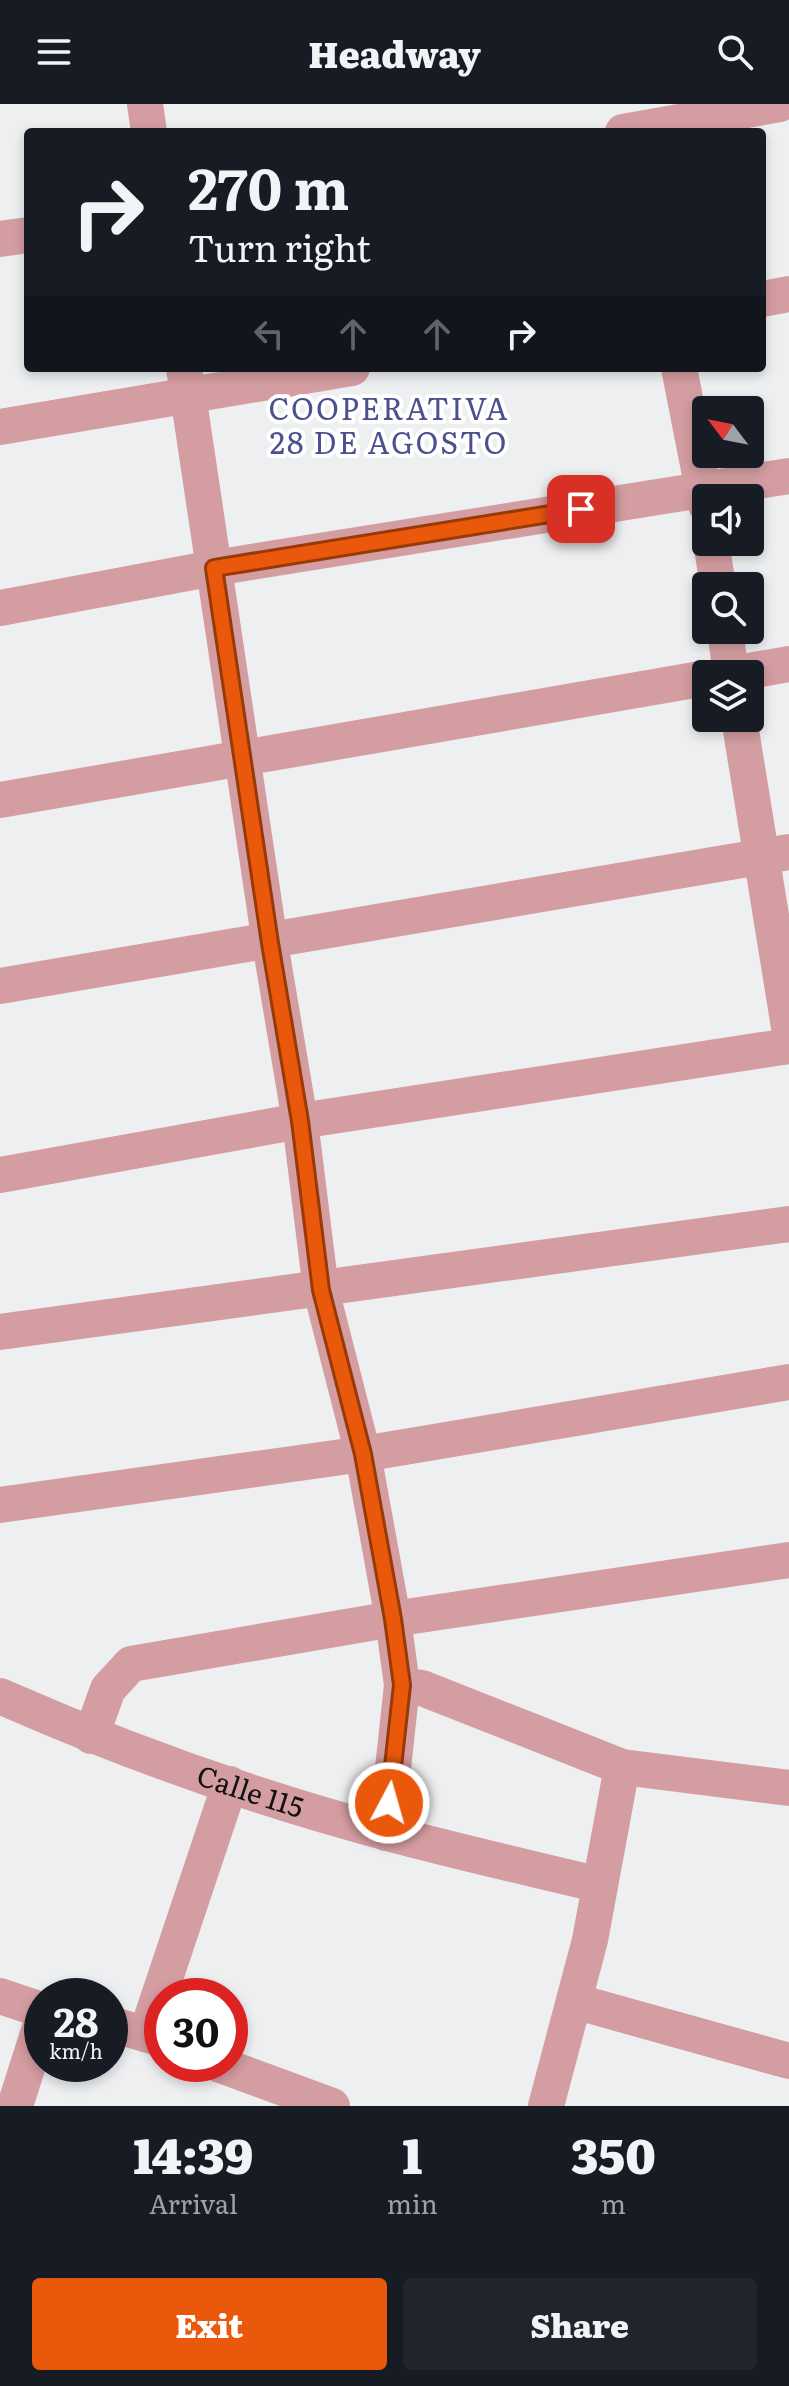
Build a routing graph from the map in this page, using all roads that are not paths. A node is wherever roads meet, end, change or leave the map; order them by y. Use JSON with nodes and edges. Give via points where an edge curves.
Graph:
{"nodes":[{"id":1,"x":145,"y":104,"type":"edge"},
{"id":2,"x":780,"y":104,"type":"edge"},
{"id":3,"x":636,"y":124,"type":"edge"},
{"id":4,"x":148,"y":128,"type":"edge"},
{"id":5,"x":24,"y":236,"type":"edge"},
{"id":6,"x":0,"y":239,"type":"edge"},
{"id":7,"x":789,"y":294,"type":"edge"},
{"id":8,"x":766,"y":298,"type":"edge"},
{"id":9,"x":305,"y":372,"type":"edge"},
{"id":10,"x":680,"y":372,"type":"edge"},
{"id":11,"x":186,"y":382,"type":"edge"},
{"id":12,"x":0,"y":427,"type":"edge"},
{"id":13,"x":789,"y":476,"type":"edge"},
{"id":14,"x":702,"y":484,"type":"edge"},
{"id":15,"x":757,"y":484,"type":"edge"},
{"id":16,"x":692,"y":499,"type":"edge"},
{"id":17,"x":214,"y":568,"type":"junction"},
{"id":18,"x":0,"y":608,"type":"edge"},
{"id":19,"x":789,"y":664,"type":"edge"},
{"id":20,"x":764,"y":668,"type":"edge"},
{"id":21,"x":692,"y":680,"type":"edge"},
{"id":22,"x":743,"y":732,"type":"edge"},
{"id":23,"x":243,"y":758,"type":"junction"},
{"id":24,"x":0,"y":800,"type":"edge"},
{"id":25,"x":776,"y":854,"type":"edge"},
{"id":26,"x":270,"y":943,"type":"junction"},
{"id":27,"x":0,"y":986,"type":"edge"},
{"id":28,"x":789,"y":1027,"type":"edge"},
{"id":29,"x":789,"y":1046,"type":"edge"},
{"id":30,"x":300,"y":1121,"type":"junction"},
{"id":31,"x":0,"y":1175,"type":"edge"},
{"id":32,"x":789,"y":1224,"type":"edge"},
{"id":33,"x":321,"y":1290,"type":"junction"},
{"id":34,"x":0,"y":1332,"type":"edge"},
{"id":35,"x":789,"y":1382,"type":"edge"},
{"id":36,"x":363,"y":1454,"type":"junction"},
{"id":37,"x":0,"y":1505,"type":"edge"},
{"id":38,"x":789,"y":1560,"type":"edge"},
{"id":39,"x":393,"y":1619,"type":"junction"},
{"id":40,"x":402,"y":1685,"type":"junction"},
{"id":41,"x":0,"y":1696,"type":"edge"},
{"id":42,"x":91,"y":1736,"type":"junction"},
{"id":43,"x":622,"y":1767,"type":"junction"},
{"id":44,"x":230,"y":1784,"type":"junction"},
{"id":45,"x":789,"y":1788,"type":"edge"},
{"id":46,"x":386,"y":1833,"type":"junction"},
{"id":47,"x":600,"y":1885,"type":"junction"},
{"id":48,"x":171,"y":1978,"type":"edge"},
{"id":49,"x":0,"y":1996,"type":"edge"},
{"id":50,"x":574,"y":2001,"type":"junction"},
{"id":51,"x":24,"y":2004,"type":"edge"},
{"id":52,"x":789,"y":2061,"type":"edge"},
{"id":53,"x":24,"y":2078,"type":"edge"},
{"id":54,"x":249,"y":2093,"type":"edge"},
{"id":55,"x":15,"y":2106,"type":"edge"},
{"id":56,"x":332,"y":2106,"type":"edge"},
{"id":57,"x":546,"y":2106,"type":"edge"}],
"edges":[{"from":1,"to":4,"type":"street"},
{"from":2,"to":3,"type":"street"},
{"from":5,"to":6,"type":"street"},
{"from":7,"to":8,"type":"street"},
{"from":9,"to":11,"type":"street"},
{"from":10,"to":14,"type":"street"},
{"from":11,"to":12,"type":"street"},
{"from":11,"to":17,"type":"street"},
{"from":13,"to":15,"type":"street"},
{"from":16,"to":17,"type":"street"},
{"from":17,"to":18,"type":"street"},
{"from":17,"to":23,"type":"street"},
{"from":19,"to":20,"type":"street"},
{"from":21,"to":23,"type":"street"},
{"from":22,"to":25,"type":"street"},
{"from":23,"to":24,"type":"street"},
{"from":23,"to":26,"type":"street"},
{"from":25,"to":26,"type":"street"},
{"from":25,"to":28,"type":"street"},
{"from":26,"to":27,"type":"street"},
{"from":26,"to":30,"type":"street"},
{"from":29,"to":30,"type":"street"},
{"from":30,"to":31,"type":"street"},
{"from":30,"to":33,"type":"street"},
{"from":32,"to":33,"type":"street"},
{"from":33,"to":34,"type":"street"},
{"from":33,"to":36,"type":"street"},
{"from":35,"to":36,"type":"street"},
{"from":36,"to":37,"type":"street"},
{"from":36,"to":39,"type":"street"},
{"from":38,"to":39,"type":"street"},
{"from":39,"to":40,"type":"street"},
{"from":39,"to":42,"type":"street","via":[[131,1664],[108,1689]]},
{"from":40,"to":43,"type":"street","via":[[422,1688]]},
{"from":40,"to":46,"type":"street"},
{"from":41,"to":42,"type":"street","name":"Calle 115"},
{"from":42,"to":44,"type":"street","name":"Calle 115"},
{"from":43,"to":45,"type":"street"},
{"from":43,"to":47,"type":"street"},
{"from":44,"to":46,"type":"street","name":"Calle 115"},
{"from":44,"to":48,"type":"street"},
{"from":46,"to":47,"type":"street","name":"Calle 115"},
{"from":47,"to":50,"type":"street"},
{"from":49,"to":51,"type":"street"},
{"from":50,"to":52,"type":"street"},
{"from":50,"to":57,"type":"street"},
{"from":53,"to":55,"type":"street"},
{"from":54,"to":56,"type":"street"}]}
